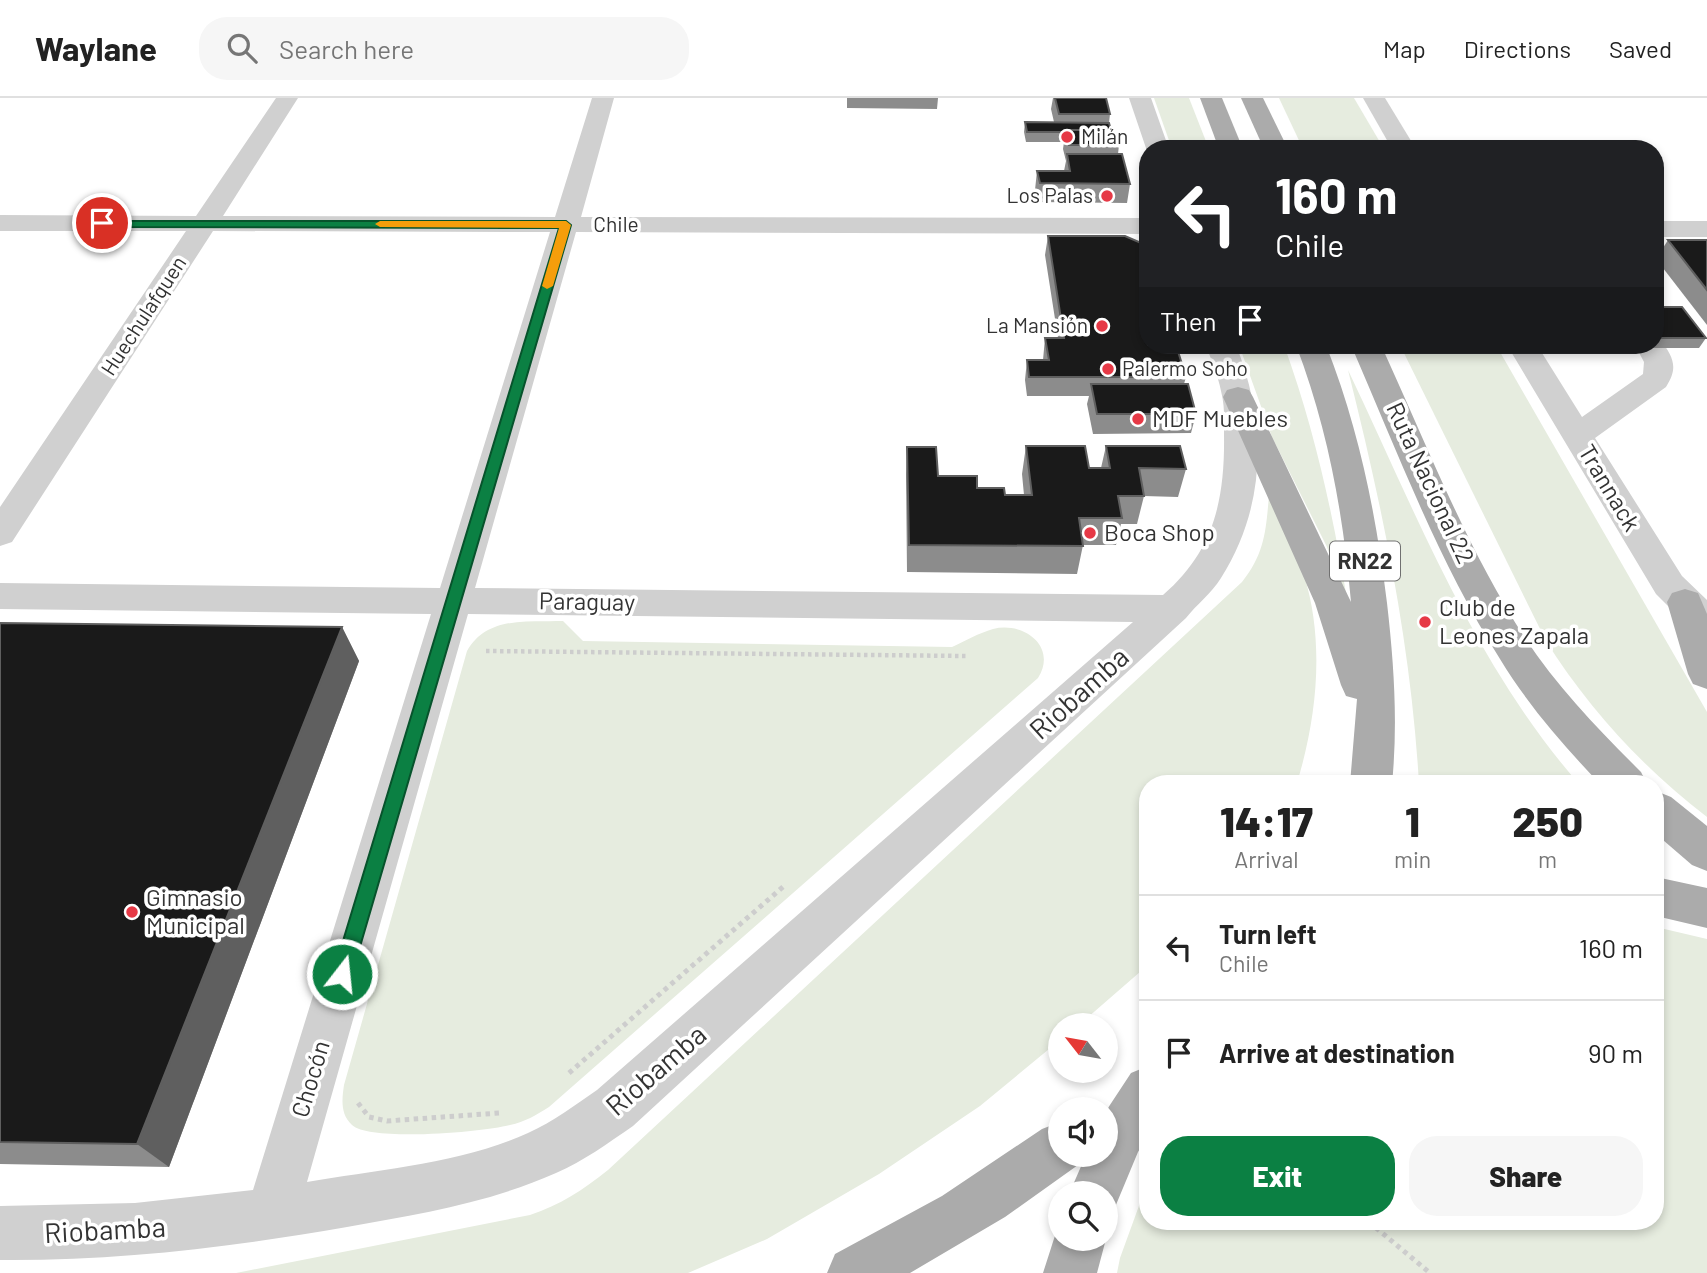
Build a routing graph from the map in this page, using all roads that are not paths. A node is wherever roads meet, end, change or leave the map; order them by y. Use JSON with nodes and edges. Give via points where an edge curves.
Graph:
{"nodes":[{"id":1,"x":287,"y":98,"type":"edge"},
{"id":2,"x":603,"y":98,"type":"edge"},
{"id":3,"x":1140,"y":98,"type":"edge"},
{"id":4,"x":1211,"y":98,"type":"edge"},
{"id":5,"x":1252,"y":98,"type":"edge"},
{"id":6,"x":1374,"y":98,"type":"edge"},
{"id":7,"x":1154,"y":140,"type":"edge"},
{"id":8,"x":1227,"y":140,"type":"edge"},
{"id":9,"x":1272,"y":140,"type":"edge"},
{"id":10,"x":1399,"y":140,"type":"edge"},
{"id":11,"x":0,"y":223,"type":"edge"},
{"id":12,"x":205,"y":224,"type":"junction"},
{"id":13,"x":566,"y":225,"type":"junction"},
{"id":14,"x":1139,"y":226,"type":"edge"},
{"id":15,"x":1664,"y":229,"type":"edge"},
{"id":16,"x":1707,"y":229,"type":"edge"},
{"id":17,"x":1224,"y":354,"type":"edge"},
{"id":18,"x":1314,"y":354,"type":"edge"},
{"id":19,"x":1370,"y":354,"type":"edge"},
{"id":20,"x":1527,"y":354,"type":"edge"},
{"id":21,"x":1655,"y":354,"type":"edge"},
{"id":22,"x":1238,"y":397,"type":"junction"},
{"id":23,"x":1577,"y":436,"type":"junction"},
{"id":24,"x":0,"y":534,"type":"edge"},
{"id":25,"x":0,"y":596,"type":"edge"},
{"id":26,"x":454,"y":601,"type":"junction"},
{"id":27,"x":1173,"y":609,"type":"junction"},
{"id":28,"x":1699,"y":609,"type":"edge"},
{"id":29,"x":1707,"y":674,"type":"edge"},
{"id":30,"x":1376,"y":746,"type":"junction"},
{"id":31,"x":1372,"y":775,"type":"edge"},
{"id":32,"x":1617,"y":775,"type":"edge"},
{"id":33,"x":1664,"y":816,"type":"edge"},
{"id":34,"x":1707,"y":852,"type":"edge"},
{"id":35,"x":1664,"y":899,"type":"edge"},
{"id":36,"x":1707,"y":908,"type":"edge"},
{"id":37,"x":1139,"y":1086,"type":"edge"},
{"id":38,"x":1118,"y":1102,"type":"edge"},
{"id":39,"x":1139,"y":1104,"type":"edge"},
{"id":40,"x":1048,"y":1157,"type":"edge"},
{"id":41,"x":1101,"y":1181,"type":"edge"},
{"id":42,"x":271,"y":1214,"type":"junction"},
{"id":43,"x":0,"y":1233,"type":"edge"},
{"id":44,"x":1076,"y":1251,"type":"edge"},
{"id":45,"x":854,"y":1273,"type":"edge"},
{"id":46,"x":1070,"y":1273,"type":"edge"}],
"edges":[{"from":1,"to":12,"type":"street","name":"Huechulafquen"},
{"from":2,"to":13,"type":"street","name":"Chocón"},
{"from":3,"to":7,"type":"street"},
{"from":4,"to":8,"type":"main road"},
{"from":5,"to":9,"type":"main road"},
{"from":6,"to":10,"type":"street"},
{"from":11,"to":12,"type":"street","name":"Chile"},
{"from":12,"to":13,"type":"street","name":"Chile"},
{"from":12,"to":24,"type":"street","name":"Huechulafquen"},
{"from":13,"to":14,"type":"street","name":"Chile"},
{"from":13,"to":26,"type":"street","name":"Chocón"},
{"from":15,"to":16,"type":"street"},
{"from":17,"to":22,"type":"street","name":"Riobamba"},
{"from":18,"to":30,"type":"main road","number":"RN22","via":[[1338,417],[1361,520],[1377,679]]},
{"from":19,"to":32,"type":"main road","name":"Ruta Nacional 22","via":[[1501,629],[1536,682]]},
{"from":20,"to":23,"type":"street","name":"Trannack"},
{"from":21,"to":23,"type":"street","via":[[1661,370],[1655,380]]},
{"from":22,"to":27,"type":"street","name":"Riobamba","via":[[1241,477],[1230,533],[1196,587]]},
{"from":22,"to":30,"type":"main road","via":[[1333,603]]},
{"from":23,"to":28,"type":"street","name":"Trannack","via":[[1655,563]]},
{"from":25,"to":26,"type":"street","name":"Paraguay"},
{"from":26,"to":27,"type":"street","name":"Paraguay"},
{"from":26,"to":42,"type":"street","name":"Chocón"},
{"from":27,"to":42,"type":"street","name":"Riobamba","via":[[615,1108],[572,1138],[488,1174]]},
{"from":28,"to":29,"type":"main road"},
{"from":30,"to":31,"type":"main road","number":"RN22"},
{"from":33,"to":34,"type":"main road"},
{"from":35,"to":36,"type":"main road"},
{"from":37,"to":38,"type":"main road"},
{"from":39,"to":41,"type":"main road"},
{"from":40,"to":45,"type":"main road","via":[[913,1244]]},
{"from":42,"to":43,"type":"street","name":"Riobamba","via":[[66,1235]]},
{"from":44,"to":46,"type":"main road"}]}
